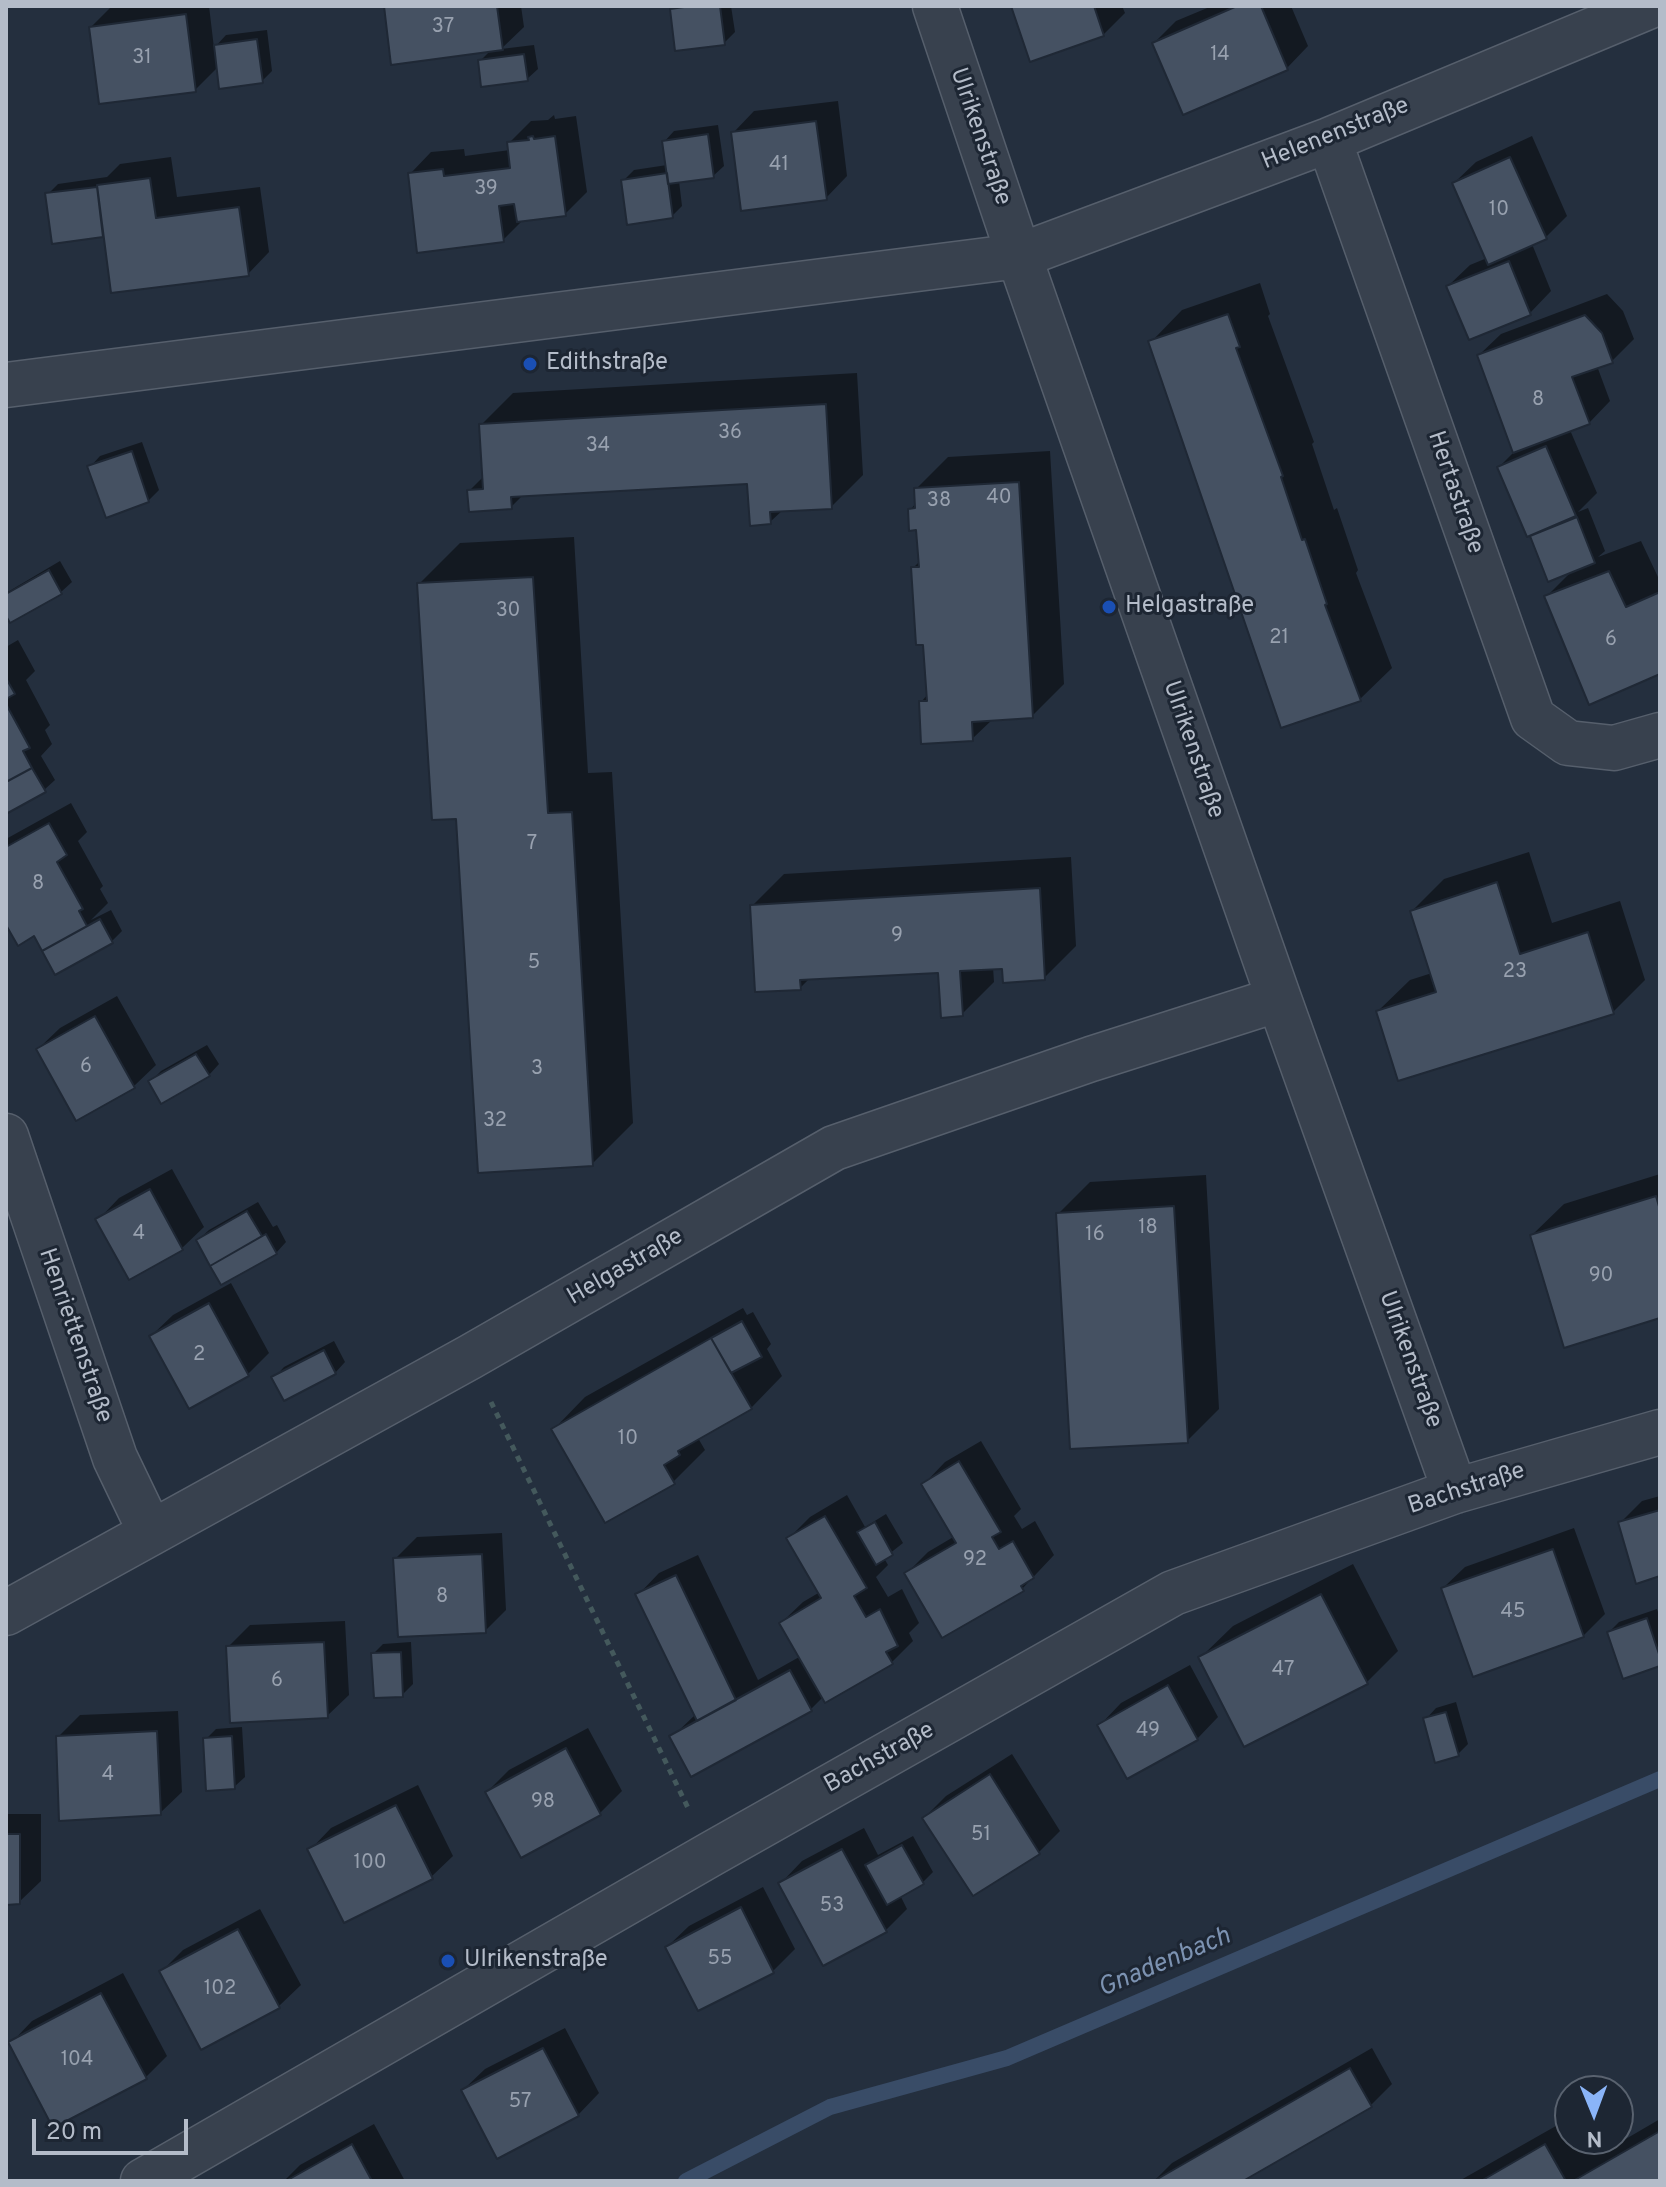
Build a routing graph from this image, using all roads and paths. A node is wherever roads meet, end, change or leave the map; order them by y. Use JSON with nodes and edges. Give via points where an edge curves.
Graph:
{"nodes":[{"id":1,"x":935,"y":6,"type":"edge"},
{"id":2,"x":1650,"y":6,"type":"edge"},
{"id":3,"x":1329,"y":140,"type":"junction"},
{"id":4,"x":1019,"y":256,"type":"junction"},
{"id":5,"x":6,"y":385,"type":"edge"},
{"id":6,"x":1660,"y":735,"type":"edge"},
{"id":7,"x":1279,"y":999,"type":"junction"},
{"id":8,"x":6,"y":1136,"type":"edge"},
{"id":9,"x":470,"y":1357,"type":"junction"},
{"id":10,"x":1660,"y":1432,"type":"edge"},
{"id":11,"x":1455,"y":1491,"type":"junction"},
{"id":12,"x":151,"y":1533,"type":"junction"},
{"id":13,"x":6,"y":1613,"type":"edge"},
{"id":14,"x":711,"y":1854,"type":"junction"},
{"id":15,"x":143,"y":2181,"type":"edge"}],
"edges":[{"from":1,"to":4,"type":"street","name":"Ulrikenstraße"},
{"from":2,"to":3,"type":"street","name":"Helenenstraße"},
{"from":3,"to":4,"type":"street","name":"Helenenstraße"},
{"from":3,"to":6,"type":"street","name":"Hertastraße","via":[[1533,718],[1568,743],[1614,748]]},
{"from":4,"to":5,"type":"street"},
{"from":4,"to":7,"type":"street","name":"Ulrikenstraße"},
{"from":7,"to":9,"type":"street","name":"Helgastraße","via":[[834,1148]]},
{"from":7,"to":11,"type":"street","name":"Ulrikenstraße"},
{"from":8,"to":12,"type":"street","name":"Henriettenstraße","via":[[115,1458]]},
{"from":9,"to":12,"type":"street","name":"Helgastraße"},
{"from":9,"to":14,"type":"path"},
{"from":10,"to":11,"type":"street","name":"Bachstraße"},
{"from":11,"to":14,"type":"street","name":"Bachstraße","via":[[1173,1593]]},
{"from":12,"to":13,"type":"street","name":"Helgastraße"},
{"from":14,"to":15,"type":"street","name":"Bachstraße"}]}
